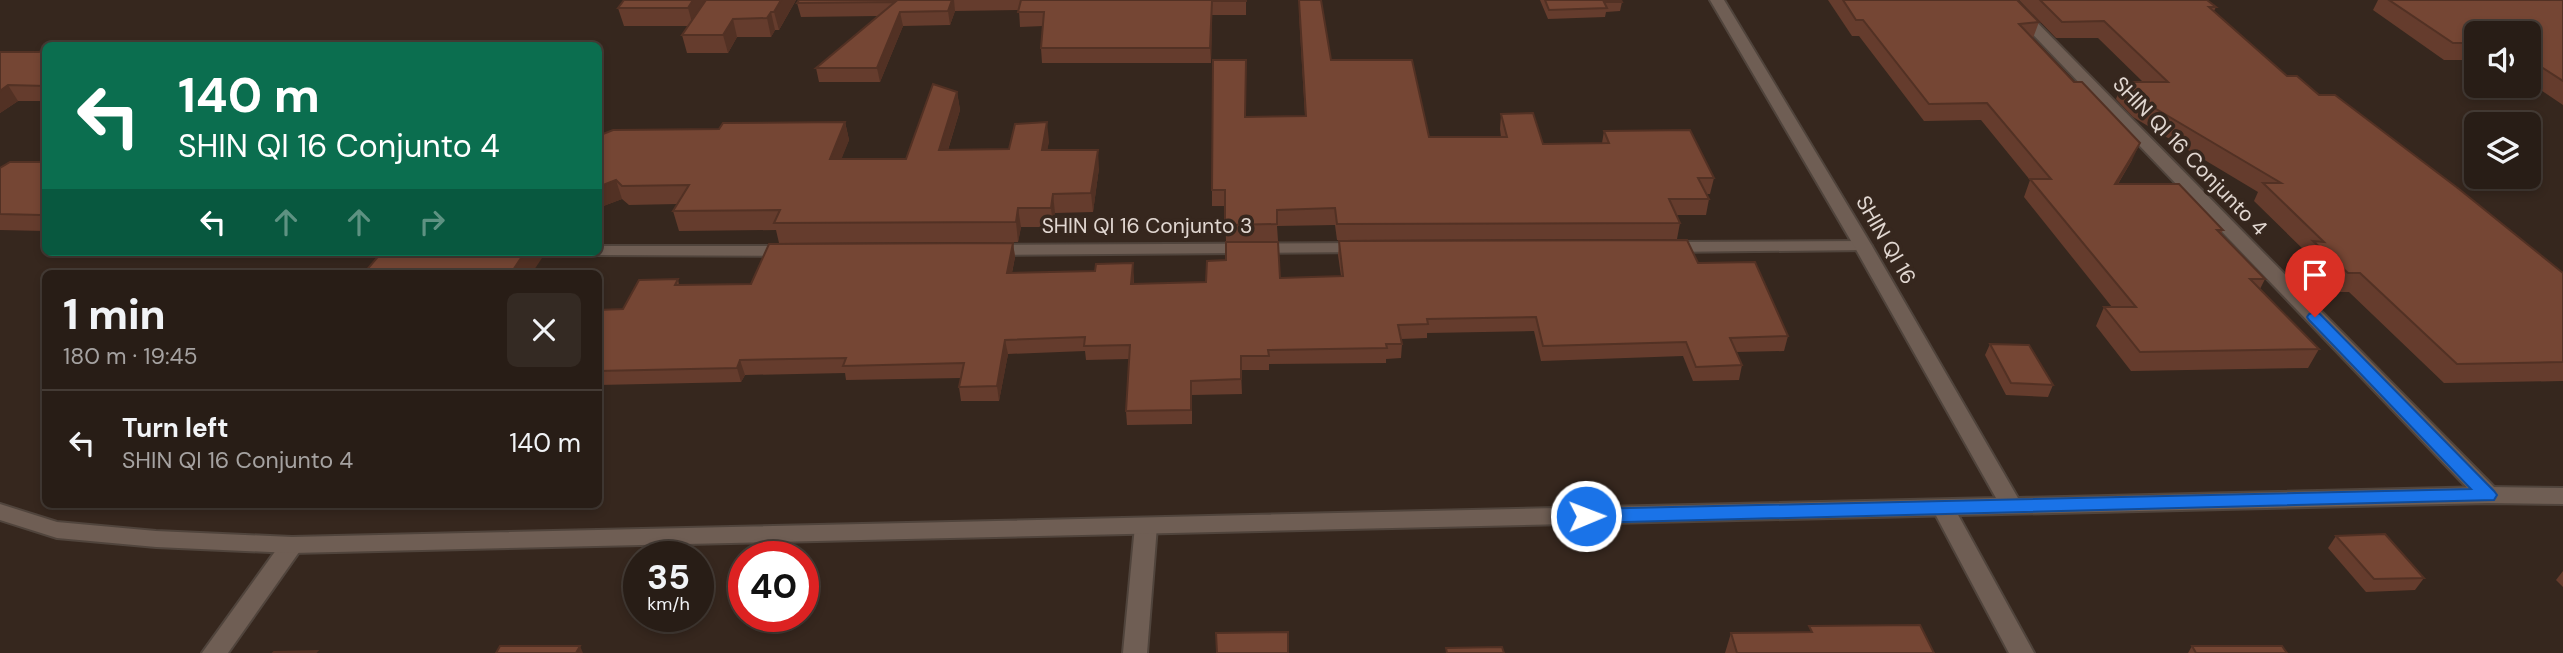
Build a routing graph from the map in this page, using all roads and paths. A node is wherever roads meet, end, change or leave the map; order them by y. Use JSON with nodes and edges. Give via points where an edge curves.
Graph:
{"nodes":[{"id":1,"x":1717,"y":0,"type":"edge"},
{"id":2,"x":2007,"y":0,"type":"edge"},
{"id":3,"x":1863,"y":246,"type":"junction"},
{"id":4,"x":1641,"y":247,"type":"edge"},
{"id":5,"x":1377,"y":248,"type":"edge"},
{"id":6,"x":974,"y":250,"type":"edge"},
{"id":7,"x":602,"y":251,"type":"edge"},
{"id":8,"x":807,"y":251,"type":"edge"},
{"id":9,"x":2488,"y":495,"type":"junction"},
{"id":10,"x":2563,"y":496,"type":"edge"},
{"id":11,"x":2012,"y":506,"type":"junction"},
{"id":12,"x":1943,"y":508,"type":"junction"},
{"id":13,"x":0,"y":512,"type":"edge"},
{"id":14,"x":1146,"y":526,"type":"junction"},
{"id":15,"x":292,"y":545,"type":"junction"},
{"id":16,"x":214,"y":653,"type":"edge"},
{"id":17,"x":1135,"y":653,"type":"edge"},
{"id":18,"x":2022,"y":653,"type":"edge"}],
"edges":[{"from":1,"to":3,"type":"street","name":"SHIN QI 16"},
{"from":2,"to":9,"type":"street","name":"SHIN QI 16 Conjunto 4"},
{"from":3,"to":4,"type":"street"},
{"from":3,"to":11,"type":"street","name":"SHIN QI 16"},
{"from":5,"to":6,"type":"street","name":"SHIN QI 16 Conjunto 3"},
{"from":7,"to":8,"type":"street"},
{"from":9,"to":10,"type":"street"},
{"from":9,"to":11,"type":"street"},
{"from":11,"to":12,"type":"street"},
{"from":12,"to":14,"type":"street"},
{"from":12,"to":18,"type":"street"},
{"from":13,"to":15,"type":"street","via":[[57,530],[156,540]]},
{"from":14,"to":15,"type":"street"},
{"from":14,"to":17,"type":"street"},
{"from":15,"to":16,"type":"street"}]}
